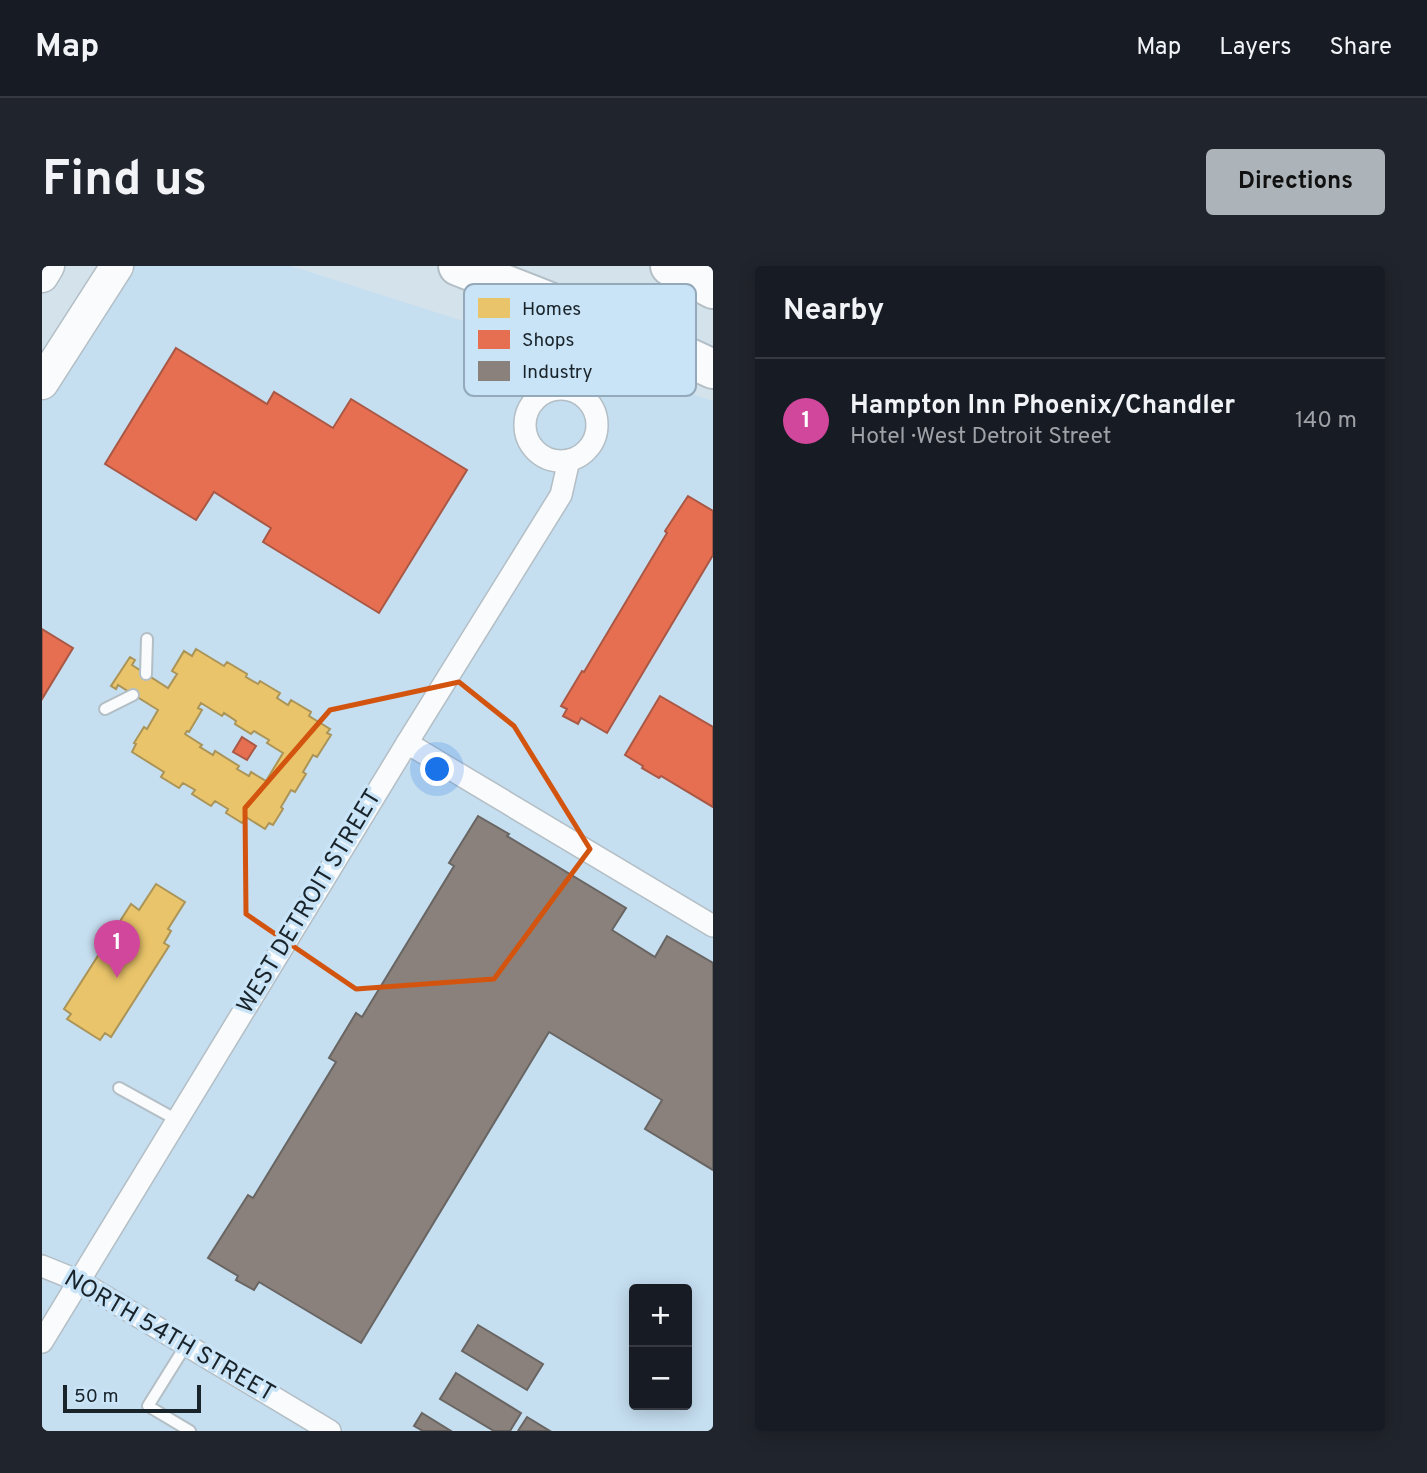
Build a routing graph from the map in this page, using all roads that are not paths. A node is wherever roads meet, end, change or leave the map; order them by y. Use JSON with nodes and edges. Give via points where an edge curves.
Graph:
{"nodes":[{"id":1,"x":48,"y":266,"type":"edge"},
{"id":2,"x":117,"y":266,"type":"edge"},
{"id":3,"x":457,"y":266,"type":"edge"},
{"id":4,"x":670,"y":266,"type":"edge"},
{"id":5,"x":42,"y":276,"type":"edge"},
{"id":6,"x":503,"y":284,"type":"edge"},
{"id":7,"x":713,"y":289,"type":"edge"},
{"id":8,"x":696,"y":361,"type":"edge"},
{"id":9,"x":713,"y":369,"type":"edge"},
{"id":10,"x":42,"y":383,"type":"edge"},
{"id":11,"x":569,"y":460,"type":"dead end"},
{"id":12,"x":147,"y":639,"type":"dead end"},
{"id":13,"x":146,"y":674,"type":"dead end"},
{"id":14,"x":133,"y":695,"type":"dead end"},
{"id":15,"x":105,"y":709,"type":"dead end"},
{"id":16,"x":407,"y":743,"type":"junction"},
{"id":17,"x":713,"y":926,"type":"edge"},
{"id":18,"x":119,"y":1088,"type":"dead end"},
{"id":19,"x":177,"y":1120,"type":"junction"},
{"id":20,"x":42,"y":1266,"type":"edge"},
{"id":21,"x":79,"y":1281,"type":"junction"},
{"id":22,"x":42,"y":1342,"type":"edge"},
{"id":23,"x":186,"y":1345,"type":"junction"},
{"id":24,"x":190,"y":1431,"type":"edge"},
{"id":25,"x":330,"y":1431,"type":"edge"}],
"edges":[{"from":1,"to":5,"type":"main road"},
{"from":2,"to":10,"type":"main road"},
{"from":3,"to":6,"type":"highway"},
{"from":4,"to":7,"type":"highway"},
{"from":8,"to":9,"type":"highway"},
{"from":11,"to":16,"type":"street","name":"WEST DETROIT STREET","via":[[561,495]]},
{"from":12,"to":13,"type":"lane"},
{"from":14,"to":15,"type":"lane"},
{"from":16,"to":17,"type":"street"},
{"from":16,"to":19,"type":"street","name":"WEST DETROIT STREET"},
{"from":18,"to":19,"type":"lane"},
{"from":19,"to":21,"type":"street","name":"WEST DETROIT STREET"},
{"from":20,"to":21,"type":"street","name":"NORTH 54TH STREET"},
{"from":21,"to":22,"type":"street","name":"WEST DETROIT STREET"},
{"from":21,"to":23,"type":"street","name":"NORTH 54TH STREET"},
{"from":23,"to":24,"type":"lane","via":[[148,1406]]},
{"from":23,"to":25,"type":"street","name":"NORTH 54TH STREET"}]}
